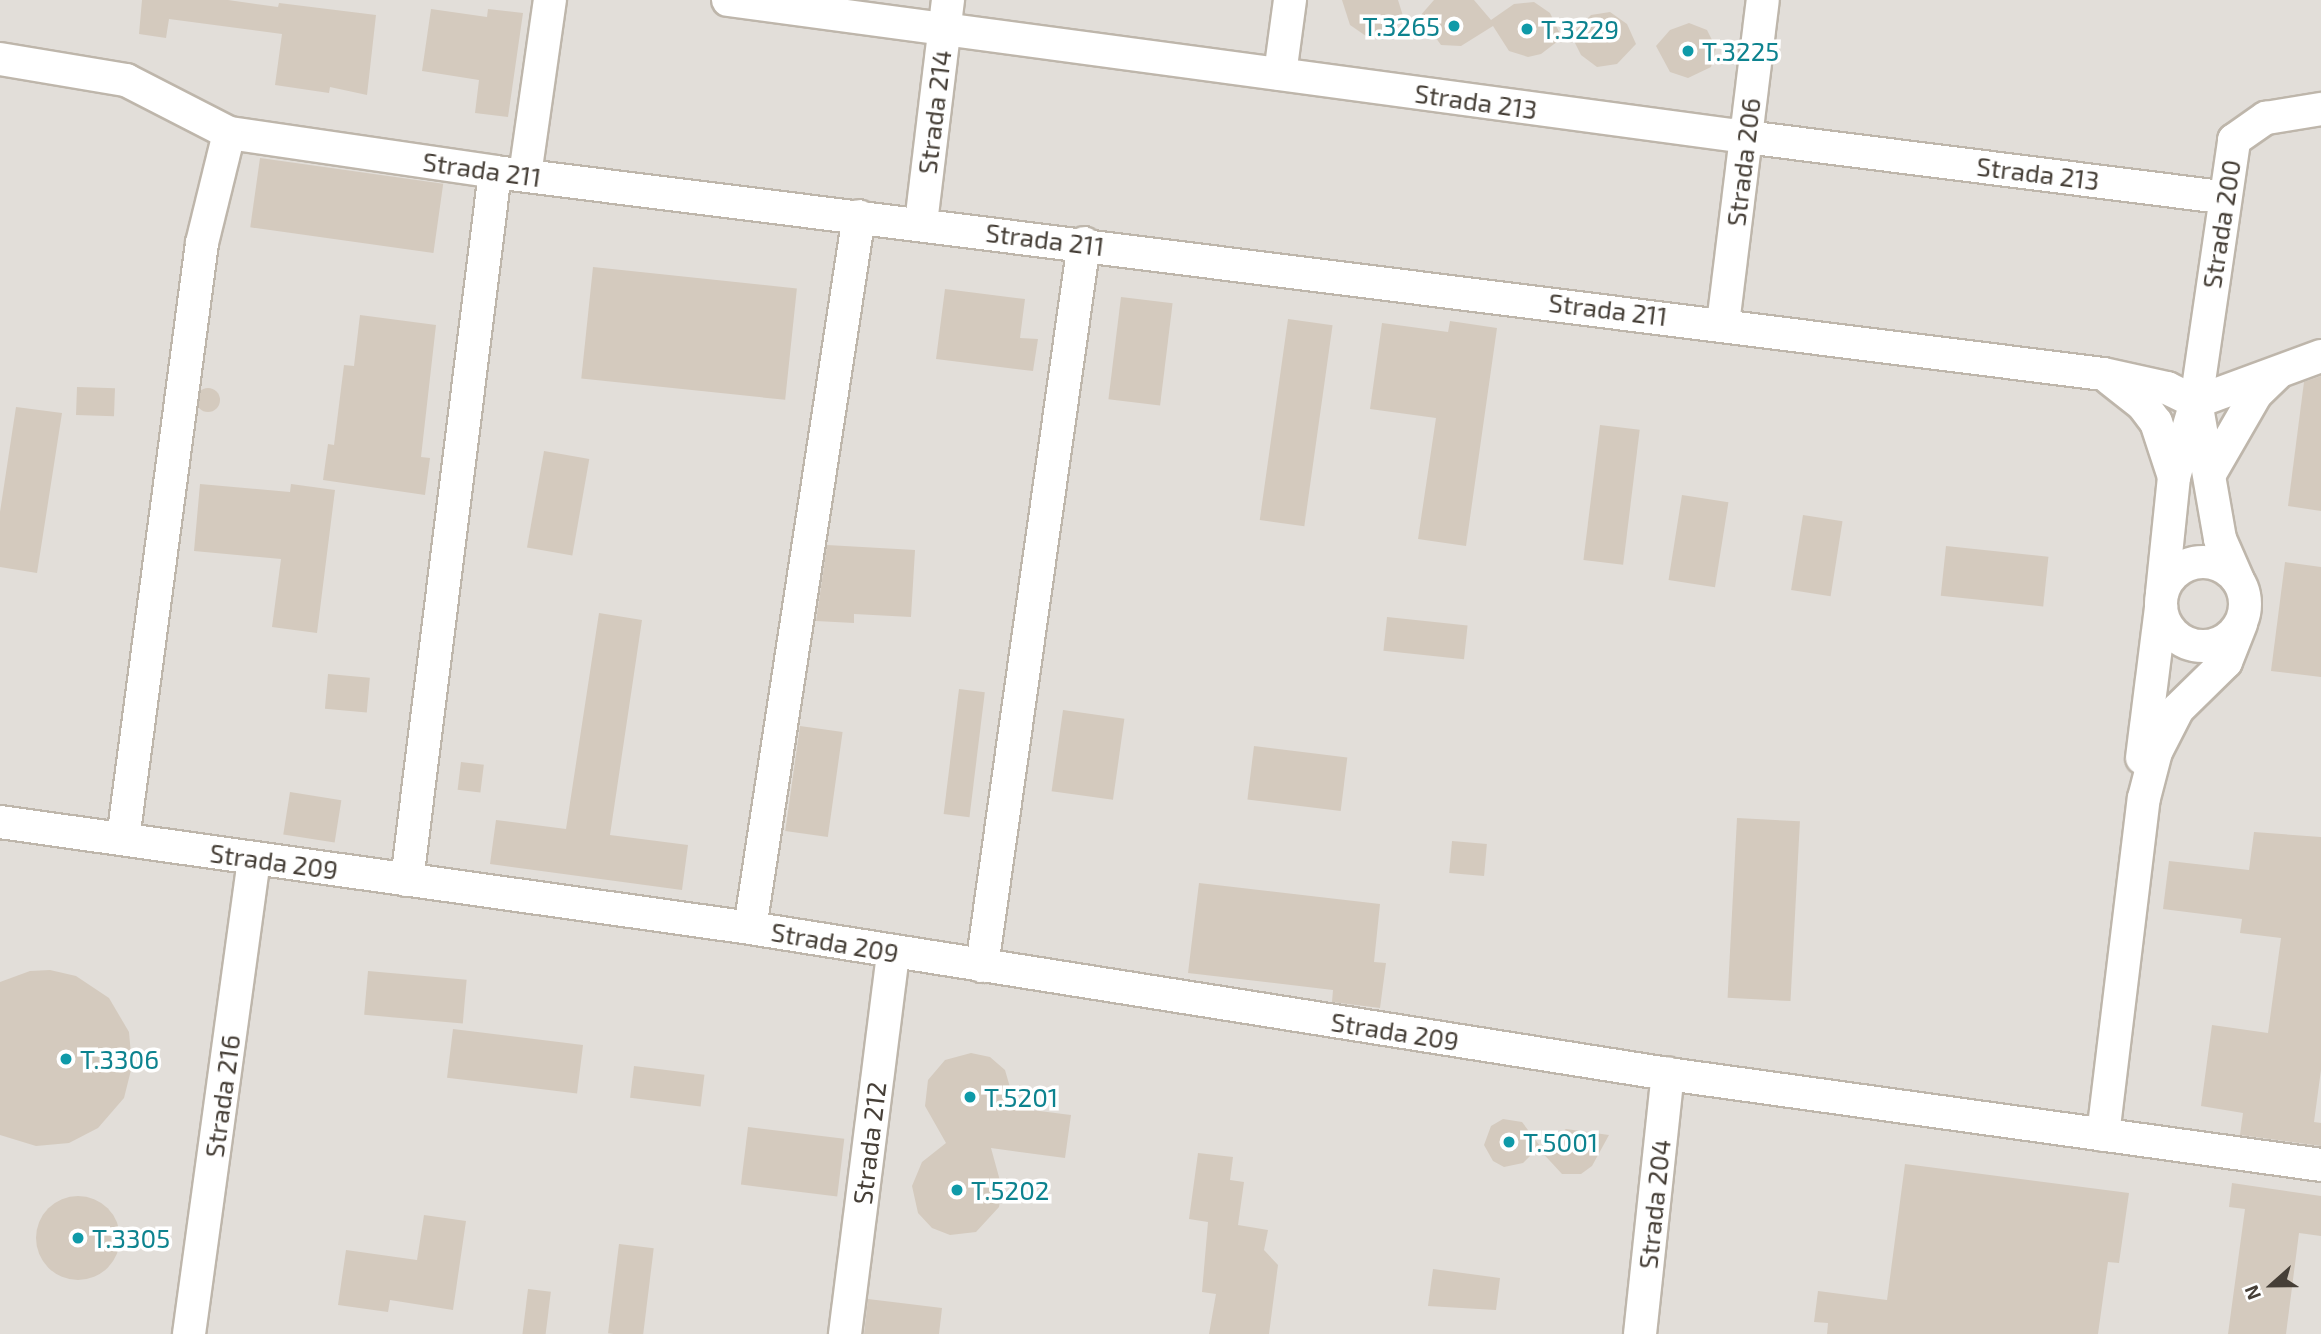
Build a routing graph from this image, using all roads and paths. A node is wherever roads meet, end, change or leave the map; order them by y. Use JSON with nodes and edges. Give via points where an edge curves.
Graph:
{"nodes":[{"id":1,"x":550,"y":0,"type":"edge"},
{"id":2,"x":729,"y":0,"type":"edge"},
{"id":3,"x":1290,"y":0,"type":"edge"},
{"id":4,"x":1763,"y":0,"type":"edge"},
{"id":5,"x":946,"y":14,"type":"edge"},
{"id":6,"x":0,"y":59,"type":"edge"},
{"id":7,"x":1280,"y":74,"type":"junction"},
{"id":8,"x":2321,"y":109,"type":"edge"},
{"id":9,"x":229,"y":133,"type":"junction"},
{"id":10,"x":1746,"y":137,"type":"junction"},
{"id":11,"x":510,"y":173,"type":"junction"},
{"id":12,"x":2224,"y":197,"type":"junction"},
{"id":13,"x":859,"y":216,"type":"junction"},
{"id":14,"x":921,"y":223,"type":"junction"},
{"id":15,"x":1084,"y":243,"type":"junction"},
{"id":16,"x":1723,"y":324,"type":"junction"},
{"id":17,"x":2321,"y":356,"type":"edge"},
{"id":18,"x":2282,"y":369,"type":"junction"},
{"id":19,"x":2103,"y":374,"type":"junction"},
{"id":20,"x":2196,"y":402,"type":"junction"},
{"id":21,"x":2211,"y":472,"type":"junction"},
{"id":22,"x":2174,"y":477,"type":"junction"},
{"id":23,"x":2240,"y":583,"type":"junction"},
{"id":24,"x":2162,"y":600,"type":"junction"},
{"id":25,"x":2241,"y":624,"type":"junction"},
{"id":26,"x":2144,"y":798,"type":"junction"},
{"id":27,"x":0,"y":822,"type":"edge"},
{"id":28,"x":122,"y":839,"type":"junction"},
{"id":29,"x":254,"y":858,"type":"junction"},
{"id":30,"x":407,"y":880,"type":"junction"},
{"id":31,"x":750,"y":928,"type":"junction"},
{"id":32,"x":893,"y":952,"type":"junction"},
{"id":33,"x":982,"y":966,"type":"junction"},
{"id":34,"x":1668,"y":1074,"type":"junction"},
{"id":35,"x":2103,"y":1135,"type":"junction"},
{"id":36,"x":2321,"y":1165,"type":"edge"},
{"id":37,"x":189,"y":1334,"type":"edge"},
{"id":38,"x":845,"y":1334,"type":"edge"},
{"id":39,"x":1640,"y":1334,"type":"edge"}],
"edges":[{"from":1,"to":11,"type":"lane"},
{"from":2,"to":5,"type":"lane","name":"Strada 213"},
{"from":3,"to":7,"type":"lane"},
{"from":4,"to":10,"type":"lane","name":"Strada 206"},
{"from":5,"to":7,"type":"lane","name":"Strada 213"},
{"from":5,"to":14,"type":"lane","name":"Strada 214"},
{"from":6,"to":9,"type":"lane","name":"Strada 211","via":[[126,79]]},
{"from":7,"to":10,"type":"lane","name":"Strada 213"},
{"from":8,"to":12,"type":"lane","name":"Strada 200","via":[[2249,126],[2234,140]]},
{"from":9,"to":11,"type":"lane","name":"Strada 211"},
{"from":9,"to":28,"type":"lane","via":[[202,243]]},
{"from":10,"to":12,"type":"lane","name":"Strada 213"},
{"from":10,"to":16,"type":"lane","name":"Strada 206"},
{"from":11,"to":13,"type":"lane","name":"Strada 211"},
{"from":11,"to":30,"type":"lane"},
{"from":12,"to":20,"type":"lane","name":"Strada 200"},
{"from":13,"to":14,"type":"lane","name":"Strada 211"},
{"from":13,"to":31,"type":"lane"},
{"from":14,"to":15,"type":"lane","name":"Strada 211"},
{"from":15,"to":16,"type":"lane","name":"Strada 211"},
{"from":15,"to":33,"type":"lane"},
{"from":16,"to":19,"type":"lane","name":"Strada 211"},
{"from":17,"to":18,"type":"lane"},
{"from":18,"to":20,"type":"lane"},
{"from":18,"to":21,"type":"lane","via":[[2256,394]]},
{"from":19,"to":20,"type":"lane","name":"Strada 211","via":[[2167,387]]},
{"from":19,"to":22,"type":"lane","name":"Strada 211","via":[[2143,404],[2156,422]]},
{"from":20,"to":21,"type":"lane"},
{"from":20,"to":22,"type":"lane"},
{"from":21,"to":23,"type":"lane","via":[[2220,539]]},
{"from":22,"to":24,"type":"lane"},
{"from":23,"to":24,"type":"lane","via":[[2219,565],[2198,563],[2178,570]]},
{"from":23,"to":25,"type":"lane","via":[[2245,596]]},
{"from":24,"to":25,"type":"lane","via":[[2171,632],[2194,646],[2222,643]]},
{"from":24,"to":26,"type":"lane","via":[[2141,764]]},
{"from":25,"to":26,"type":"lane","via":[[2226,662],[2167,726]]},
{"from":26,"to":35,"type":"lane"},
{"from":27,"to":28,"type":"lane","name":"Strada 209"},
{"from":28,"to":29,"type":"lane","name":"Strada 209"},
{"from":29,"to":30,"type":"lane","name":"Strada 209"},
{"from":29,"to":37,"type":"lane","name":"Strada 216"},
{"from":30,"to":31,"type":"lane","name":"Strada 209"},
{"from":31,"to":32,"type":"lane","name":"Strada 209"},
{"from":32,"to":33,"type":"lane","name":"Strada 209"},
{"from":32,"to":38,"type":"lane","name":"Strada 212"},
{"from":33,"to":34,"type":"lane","name":"Strada 209"},
{"from":34,"to":35,"type":"lane","name":"Strada 209"},
{"from":34,"to":39,"type":"lane","name":"Strada 204"},
{"from":35,"to":36,"type":"lane","name":"Strada 209"}]}
